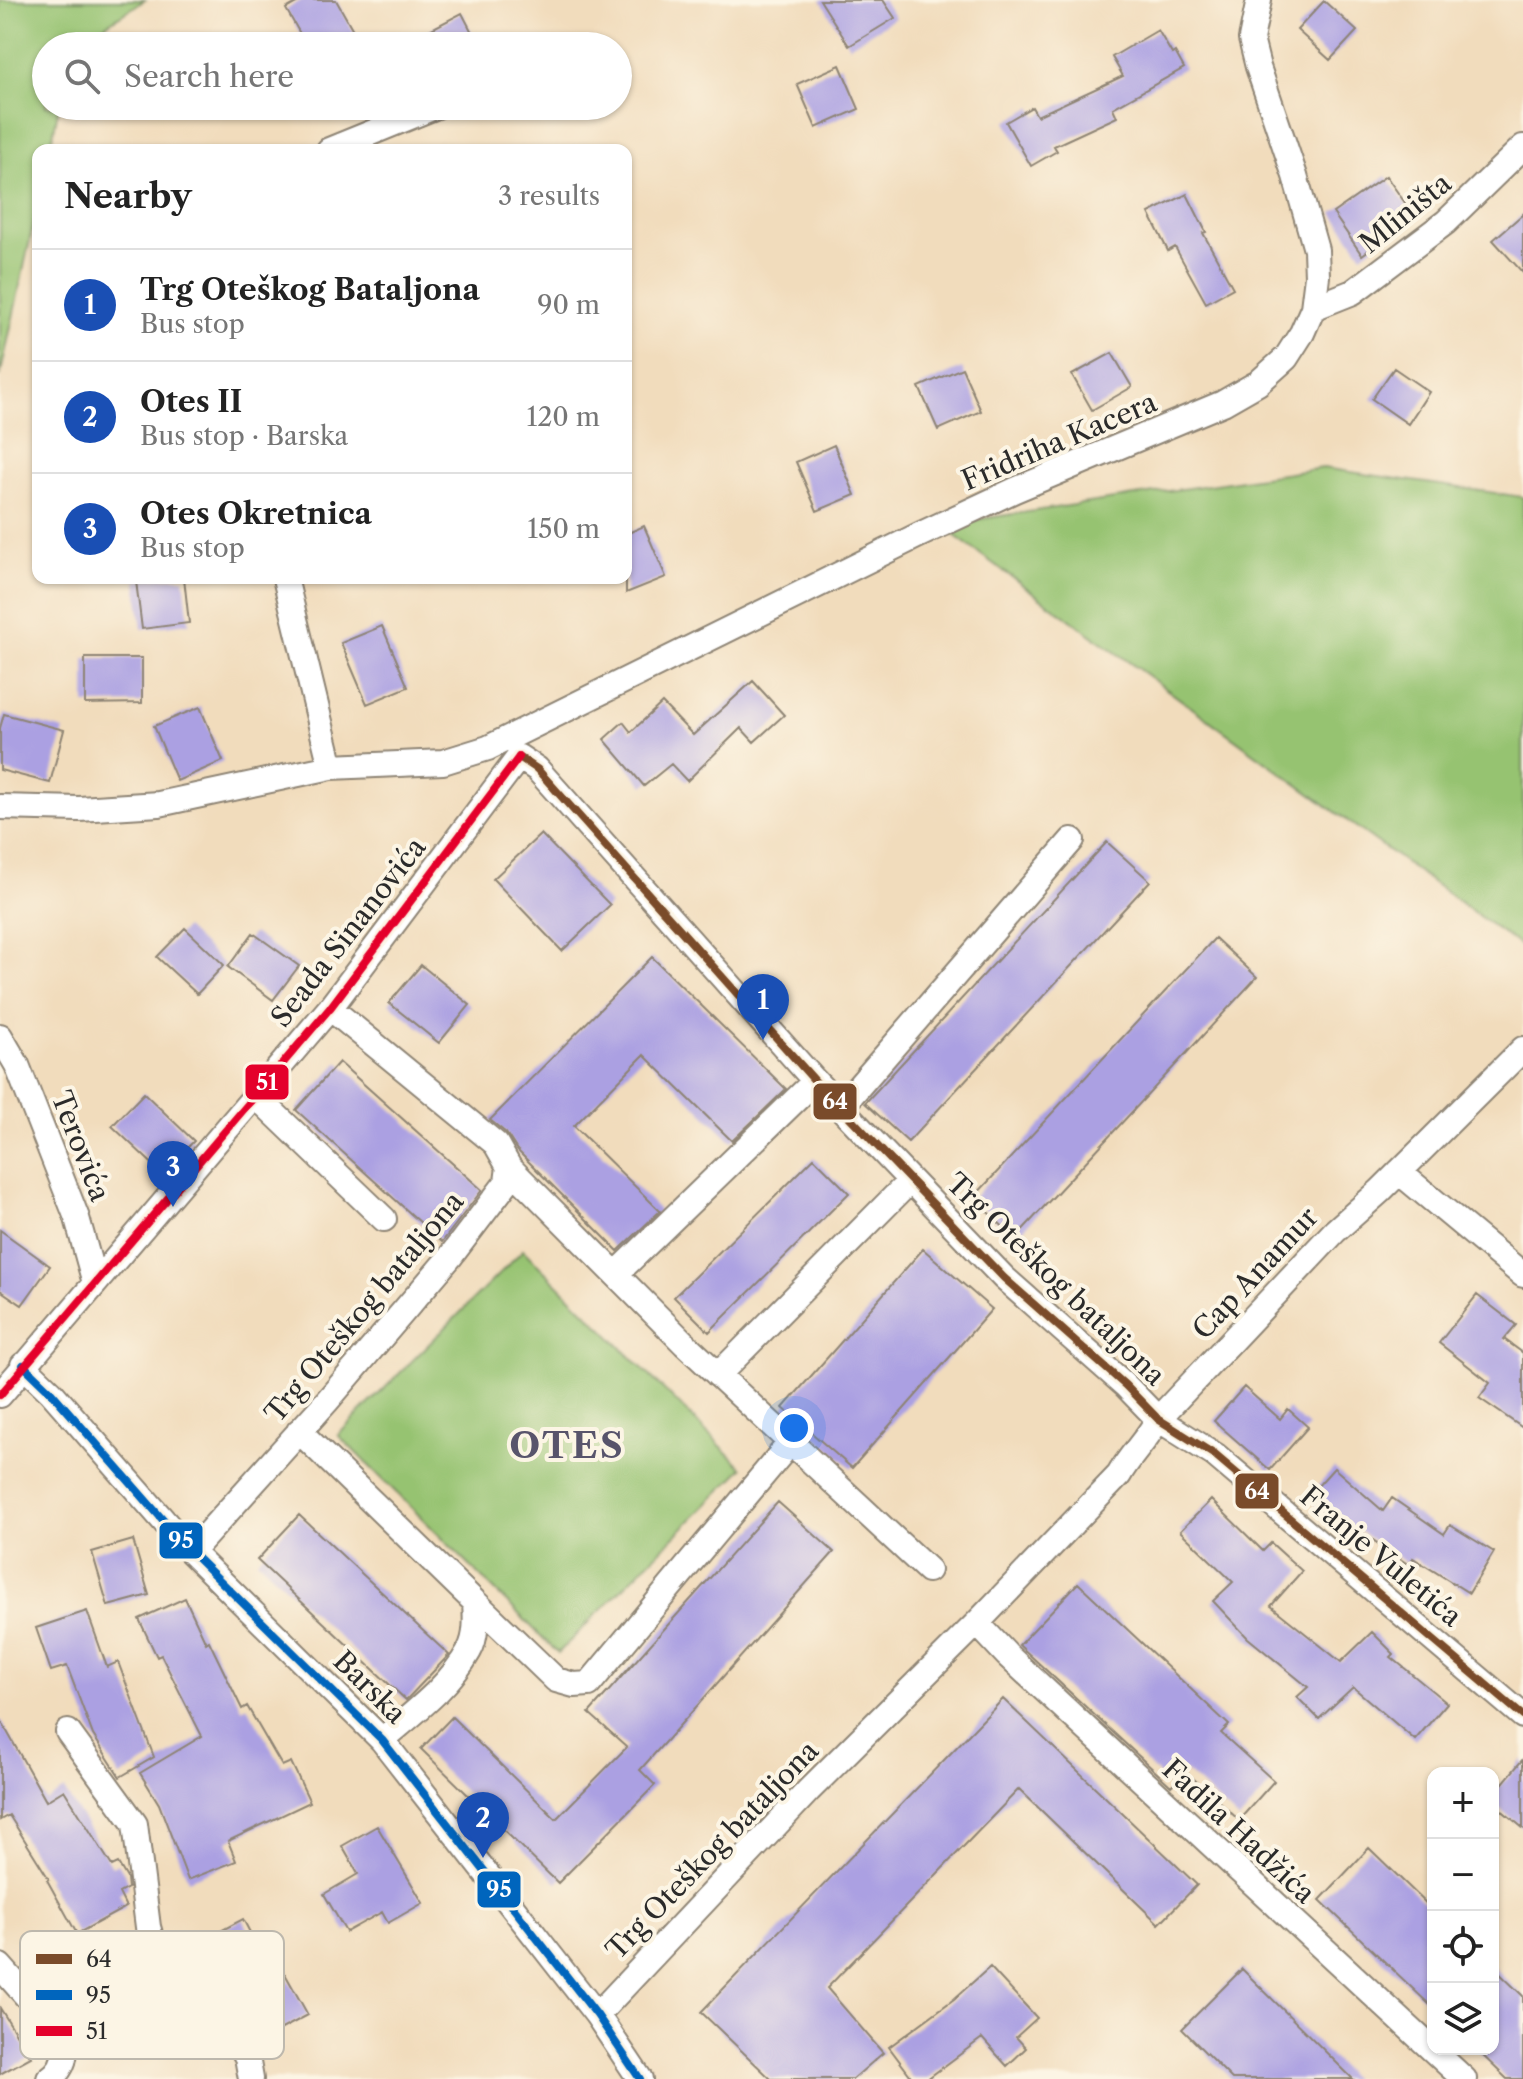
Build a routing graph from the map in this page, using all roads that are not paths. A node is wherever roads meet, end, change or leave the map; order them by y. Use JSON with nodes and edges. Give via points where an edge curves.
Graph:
{"nodes":[{"id":1,"x":1256,"y":1,"type":"edge"},
{"id":2,"x":403,"y":120,"type":"edge"},
{"id":3,"x":344,"y":144,"type":"edge"},
{"id":4,"x":1523,"y":147,"type":"edge"},
{"id":5,"x":1313,"y":308,"type":"junction"},
{"id":6,"x":286,"y":584,"type":"edge"},
{"id":7,"x":518,"y":746,"type":"junction"},
{"id":8,"x":331,"y":767,"type":"junction"},
{"id":9,"x":0,"y":807,"type":"edge"},
{"id":10,"x":1072,"y":840,"type":"dead end"},
{"id":11,"x":330,"y":1008,"type":"junction"},
{"id":12,"x":0,"y":1036,"type":"edge"},
{"id":13,"x":1523,"y":1049,"type":"edge"},
{"id":14,"x":815,"y":1081,"type":"junction"},
{"id":15,"x":256,"y":1096,"type":"junction"},
{"id":16,"x":841,"y":1107,"type":"junction"},
{"id":17,"x":509,"y":1167,"type":"junction"},
{"id":18,"x":1399,"y":1172,"type":"junction"},
{"id":19,"x":910,"y":1181,"type":"junction"},
{"id":20,"x":384,"y":1219,"type":"dead end"},
{"id":21,"x":616,"y":1274,"type":"junction"},
{"id":22,"x":1523,"y":1275,"type":"edge"},
{"id":23,"x":95,"y":1283,"type":"junction"},
{"id":24,"x":23,"y":1365,"type":"junction"},
{"id":25,"x":718,"y":1375,"type":"junction"},
{"id":26,"x":0,"y":1395,"type":"edge"},
{"id":27,"x":1158,"y":1419,"type":"junction"},
{"id":28,"x":299,"y":1431,"type":"junction"},
{"id":29,"x":790,"y":1443,"type":"junction"},
{"id":30,"x":191,"y":1552,"type":"junction"},
{"id":31,"x":928,"y":1570,"type":"dead end"},
{"id":32,"x":475,"y":1602,"type":"junction"},
{"id":33,"x":977,"y":1623,"type":"junction"},
{"id":34,"x":1523,"y":1716,"type":"edge"},
{"id":35,"x":68,"y":1732,"type":"dead end"},
{"id":36,"x":382,"y":1740,"type":"junction"},
{"id":37,"x":149,"y":1931,"type":"edge"},
{"id":38,"x":0,"y":1966,"type":"edge"},
{"id":39,"x":20,"y":1989,"type":"edge"},
{"id":40,"x":597,"y":2015,"type":"junction"},
{"id":41,"x":63,"y":2059,"type":"edge"},
{"id":42,"x":247,"y":2059,"type":"edge"},
{"id":43,"x":49,"y":2079,"type":"edge"},
{"id":44,"x":251,"y":2079,"type":"edge"},
{"id":45,"x":640,"y":2079,"type":"edge"},
{"id":46,"x":1464,"y":2079,"type":"edge"}],
"edges":[{"from":1,"to":5,"type":"street","name":"Fridriha Kacera","via":[[1254,53],[1316,250]]},
{"from":2,"to":3,"type":"street"},
{"from":4,"to":5,"type":"street","name":"Mliništa","via":[[1446,222],[1353,292]]},
{"from":5,"to":7,"type":"street","name":"Fridriha Kacera","via":[[1286,358],[1258,383],[1223,403],[919,535]]},
{"from":6,"to":8,"type":"street"},
{"from":7,"to":8,"type":"street","name":"Fridriha Kacera","via":[[488,748],[443,762]]},
{"from":7,"to":11,"type":"street","name":"Seada Sinanovića"},
{"from":7,"to":14,"type":"street","name":"Trg Oteškog bataljona"},
{"from":8,"to":9,"type":"street","name":"Fridriha Kacera","via":[[159,804]]},
{"from":10,"to":16,"type":"street"},
{"from":11,"to":15,"type":"street","name":"Seada Sinanovića"},
{"from":11,"to":17,"type":"street","via":[[496,1144]]},
{"from":12,"to":23,"type":"street","name":"Terovića","via":[[17,1065],[72,1204]]},
{"from":13,"to":18,"type":"street","name":"Cap Anamur"},
{"from":14,"to":16,"type":"street","name":"Trg Oteškog bataljona"},
{"from":14,"to":21,"type":"street"},
{"from":15,"to":20,"type":"street"},
{"from":15,"to":23,"type":"street","name":"Seada Sinanovića"},
{"from":16,"to":19,"type":"street","name":"Trg Oteškog bataljona"},
{"from":17,"to":21,"type":"street"},
{"from":17,"to":28,"type":"street","name":"Trg Oteškog bataljona","via":[[507,1182],[460,1244]]},
{"from":18,"to":22,"type":"street"},
{"from":18,"to":27,"type":"street","name":"Cap Anamur","via":[[1335,1231]]},
{"from":19,"to":25,"type":"street"},
{"from":19,"to":27,"type":"street","name":"Trg Oteškog bataljona","via":[[1004,1278]]},
{"from":21,"to":25,"type":"street"},
{"from":23,"to":24,"type":"street","name":"Seada Sinanovića"},
{"from":24,"to":26,"type":"street","name":"Seada Sinanovića"},
{"from":24,"to":30,"type":"street","name":"Barska"},
{"from":25,"to":29,"type":"street"},
{"from":27,"to":33,"type":"street","name":"Trg Oteškog bataljona","via":[[1119,1475]]},
{"from":27,"to":34,"type":"street","name":"Franje Vuletića","via":[[1215,1455]]},
{"from":28,"to":30,"type":"street","name":"Trg Oteškog bataljona"},
{"from":28,"to":32,"type":"street"},
{"from":29,"to":31,"type":"street"},
{"from":29,"to":32,"type":"street","via":[[589,1684],[556,1680]]},
{"from":30,"to":36,"type":"street","name":"Barska"},
{"from":32,"to":36,"type":"street","via":[[470,1649],[439,1690]]},
{"from":33,"to":40,"type":"street","name":"Trg Oteškog bataljona","via":[[809,1790]]},
{"from":33,"to":46,"type":"street","name":"Fadila Hadžića"},
{"from":35,"to":37,"type":"street","via":[[135,1824]]},
{"from":36,"to":40,"type":"street","name":"Barska"},
{"from":38,"to":39,"type":"street"},
{"from":40,"to":45,"type":"street","name":"Barska"},
{"from":41,"to":43,"type":"street","via":[[62,2068]]},
{"from":42,"to":44,"type":"street"}]}
